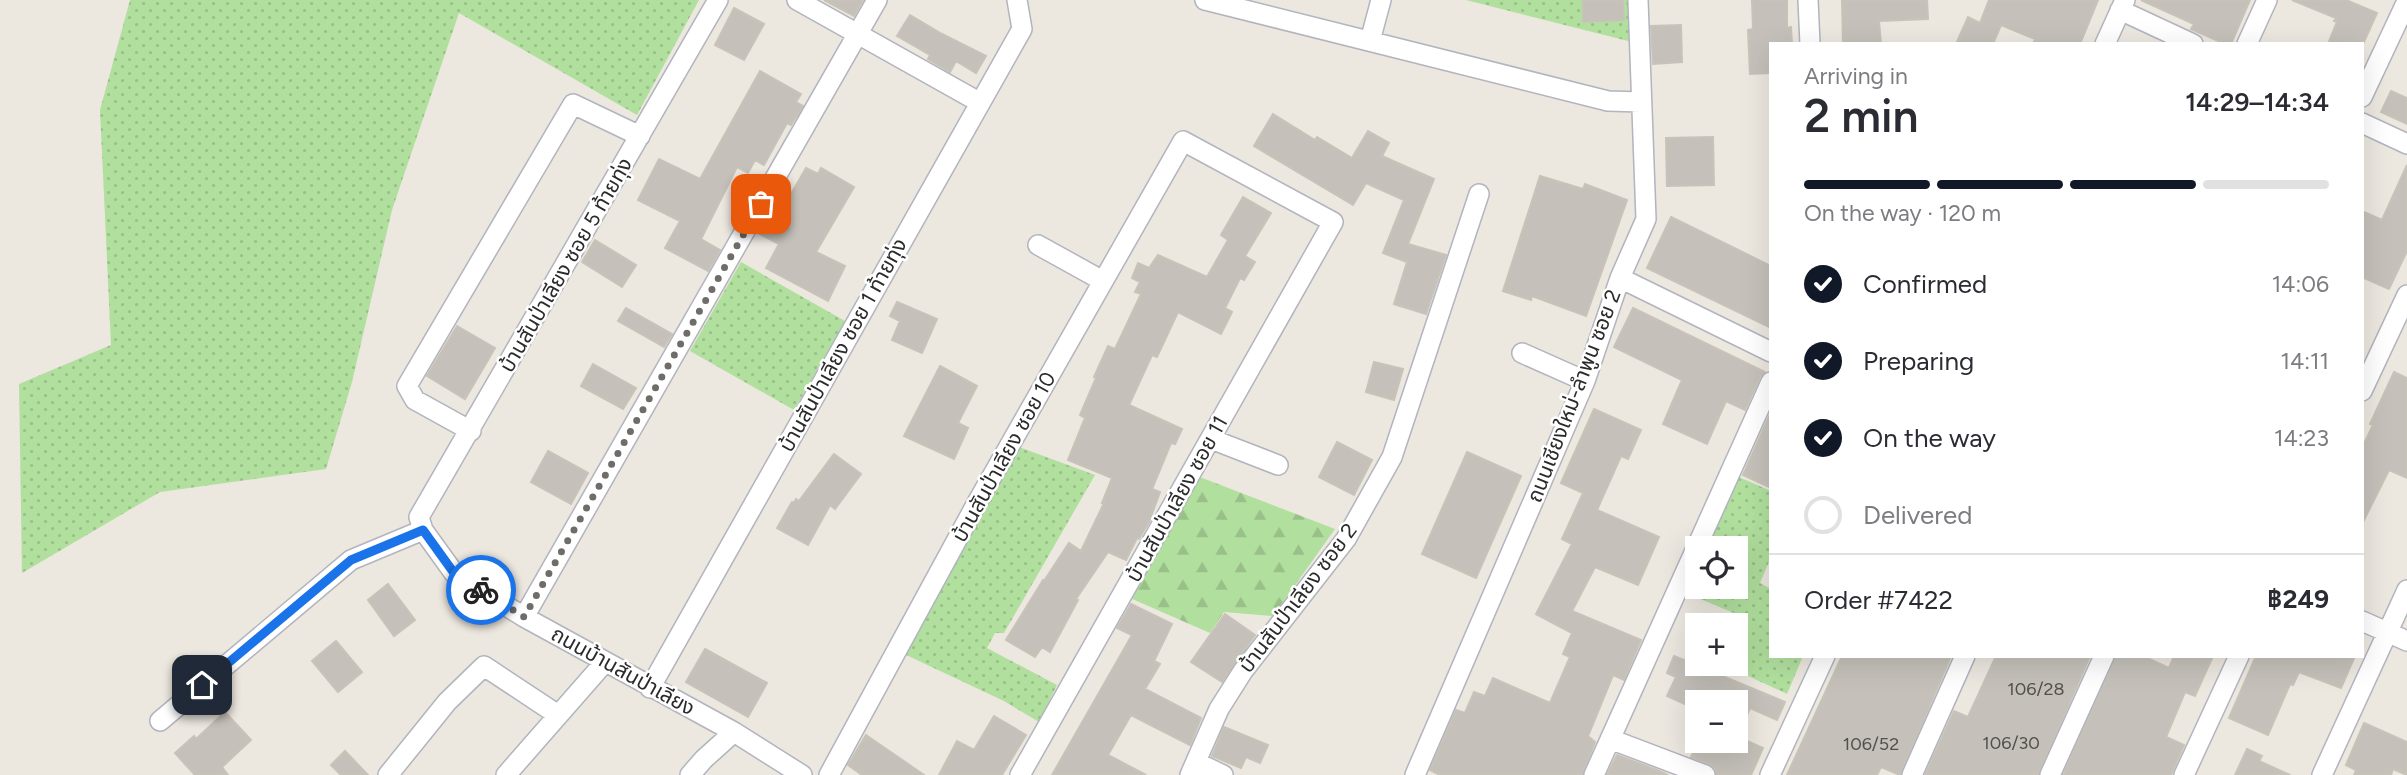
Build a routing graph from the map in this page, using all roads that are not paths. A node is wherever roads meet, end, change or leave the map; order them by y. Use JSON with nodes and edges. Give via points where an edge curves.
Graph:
{"nodes":[{"id":1,"x":718,"y":0,"type":"edge"},
{"id":2,"x":797,"y":0,"type":"edge"},
{"id":3,"x":877,"y":0,"type":"edge"},
{"id":4,"x":1017,"y":0,"type":"edge"},
{"id":5,"x":1205,"y":0,"type":"edge"},
{"id":6,"x":1381,"y":0,"type":"edge"},
{"id":7,"x":1638,"y":0,"type":"edge"},
{"id":8,"x":1808,"y":0,"type":"edge"},
{"id":9,"x":2267,"y":0,"type":"edge"},
{"id":10,"x":2407,"y":1,"type":"edge"},
{"id":11,"x":2123,"y":5,"type":"edge"},
{"id":12,"x":859,"y":35,"type":"junction"},
{"id":13,"x":1370,"y":41,"type":"junction"},
{"id":14,"x":1810,"y":42,"type":"edge"},
{"id":15,"x":2106,"y":42,"type":"edge"},
{"id":16,"x":2189,"y":42,"type":"edge"},
{"id":17,"x":2248,"y":42,"type":"edge"},
{"id":18,"x":2364,"y":93,"type":"edge"},
{"id":19,"x":979,"y":102,"type":"junction"},
{"id":20,"x":1641,"y":102,"type":"junction"},
{"id":21,"x":2364,"y":124,"type":"edge"},
{"id":22,"x":640,"y":136,"type":"junction"},
{"id":23,"x":2407,"y":144,"type":"edge"},
{"id":24,"x":1479,"y":194,"type":"dead end"},
{"id":25,"x":1333,"y":222,"type":"joint"},
{"id":26,"x":1038,"y":245,"type":"dead end"},
{"id":27,"x":1620,"y":278,"type":"junction"},
{"id":28,"x":1103,"y":281,"type":"junction"},
{"id":29,"x":2407,"y":295,"type":"edge"},
{"id":30,"x":1769,"y":351,"type":"edge"},
{"id":31,"x":1522,"y":353,"type":"dead end"},
{"id":32,"x":1585,"y":381,"type":"junction"},
{"id":33,"x":1769,"y":386,"type":"edge"},
{"id":34,"x":2364,"y":387,"type":"edge"},
{"id":35,"x":471,"y":430,"type":"junction"},
{"id":36,"x":1211,"y":439,"type":"junction"},
{"id":37,"x":1278,"y":465,"type":"dead end"},
{"id":38,"x":423,"y":530,"type":"junction"},
{"id":39,"x":2407,"y":590,"type":"edge"},
{"id":40,"x":524,"y":617,"type":"junction"},
{"id":41,"x":2364,"y":622,"type":"edge"},
{"id":42,"x":2388,"y":632,"type":"junction"},
{"id":43,"x":2407,"y":641,"type":"edge"},
{"id":44,"x":1824,"y":658,"type":"edge"},
{"id":45,"x":1964,"y":658,"type":"edge"},
{"id":46,"x":2103,"y":658,"type":"edge"},
{"id":47,"x":2238,"y":658,"type":"edge"},
{"id":48,"x":605,"y":662,"type":"junction"},
{"id":49,"x":650,"y":688,"type":"junction"},
{"id":50,"x":558,"y":715,"type":"junction"},
{"id":51,"x":160,"y":721,"type":"dead end"},
{"id":52,"x":734,"y":732,"type":"junction"},
{"id":53,"x":1610,"y":739,"type":"junction"},
{"id":54,"x":1193,"y":769,"type":"edge"},
{"id":55,"x":388,"y":775,"type":"edge"},
{"id":56,"x":506,"y":775,"type":"edge"},
{"id":57,"x":690,"y":775,"type":"edge"},
{"id":58,"x":802,"y":775,"type":"edge"},
{"id":59,"x":829,"y":775,"type":"edge"},
{"id":60,"x":1020,"y":775,"type":"edge"},
{"id":61,"x":1223,"y":775,"type":"edge"},
{"id":62,"x":1415,"y":775,"type":"edge"},
{"id":63,"x":1594,"y":775,"type":"edge"},
{"id":64,"x":1705,"y":775,"type":"edge"},
{"id":65,"x":1770,"y":775,"type":"edge"},
{"id":66,"x":1912,"y":775,"type":"edge"},
{"id":67,"x":2050,"y":775,"type":"edge"},
{"id":68,"x":2184,"y":775,"type":"edge"},
{"id":69,"x":2322,"y":775,"type":"edge"}],
"edges":[{"from":1,"to":22,"type":"street","name":"บ้านสันป่าเลียง ซอย 5 ท้ายทุ่ง"},
{"from":2,"to":12,"type":"street"},
{"from":3,"to":12,"type":"street"},
{"from":4,"to":19,"type":"street","name":"บ้านสันป่าเลียง ซอย 1 ท้ายทุ่ง","via":[[1022,29]]},
{"from":5,"to":13,"type":"street"},
{"from":6,"to":13,"type":"street"},
{"from":7,"to":20,"type":"street","name":"ถนนเชียงใหม่-ลำพูน ซอย 2"},
{"from":8,"to":14,"type":"street"},
{"from":9,"to":17,"type":"street"},
{"from":10,"to":18,"type":"street"},
{"from":11,"to":15,"type":"street"},
{"from":11,"to":16,"type":"street"},
{"from":12,"to":19,"type":"street"},
{"from":12,"to":40,"type":"street"},
{"from":13,"to":20,"type":"street","via":[[1608,101]]},
{"from":19,"to":49,"type":"street","name":"บ้านสันป่าเลียง ซอย 1 ท้ายทุ่ง"},
{"from":20,"to":27,"type":"street","name":"ถนนเชียงใหม่-ลำพูน ซอย 2","via":[[1646,219]]},
{"from":21,"to":23,"type":"street"},
{"from":22,"to":35,"type":"street","name":"บ้านสันป่าเลียง ซอย 5 ท้ายทุ่ง"},
{"from":22,"to":35,"type":"street","via":[[573,104],[407,386],[415,400]]},
{"from":24,"to":54,"type":"street","name":"บ้านสันป่าเลียง ซอย 2","via":[[1392,457],[1346,538],[1242,671],[1219,709]]},
{"from":25,"to":28,"type":"street","name":"บ้านสันป่าเลียง ซอย 10","via":[[1183,141]]},
{"from":25,"to":36,"type":"street","name":"บ้านสันป่าเลียง ซอย 11"},
{"from":26,"to":28,"type":"street"},
{"from":27,"to":30,"type":"street"},
{"from":27,"to":32,"type":"street","name":"ถนนเชียงใหม่-ลำพูน ซอย 2"},
{"from":28,"to":59,"type":"street","name":"บ้านสันป่าเลียง ซอย 10"},
{"from":29,"to":34,"type":"street"},
{"from":31,"to":32,"type":"street"},
{"from":32,"to":62,"type":"street","name":"ถนนเชียงใหม่-ลำพูน ซอย 2"},
{"from":33,"to":53,"type":"street"},
{"from":35,"to":38,"type":"street","name":"บ้านสันป่าเลียง ซอย 5 ท้ายทุ่ง","via":[[419,517]]},
{"from":36,"to":37,"type":"street"},
{"from":36,"to":60,"type":"street","name":"บ้านสันป่าเลียง ซอย 11"},
{"from":38,"to":40,"type":"street","name":"ถนนบ้านสันป่าเลียง","via":[[454,573]]},
{"from":38,"to":51,"type":"street","via":[[351,560]]},
{"from":39,"to":42,"type":"street"},
{"from":40,"to":48,"type":"street","name":"ถนนบ้านสันป่าเลียง"},
{"from":41,"to":42,"type":"street"},
{"from":42,"to":43,"type":"street"},
{"from":42,"to":69,"type":"street"},
{"from":44,"to":65,"type":"street"},
{"from":45,"to":66,"type":"street"},
{"from":46,"to":67,"type":"street"},
{"from":47,"to":68,"type":"street"},
{"from":48,"to":49,"type":"street","name":"ถนนบ้านสันป่าเลียง"},
{"from":48,"to":50,"type":"street"},
{"from":49,"to":52,"type":"street","name":"ถนนบ้านสันป่าเลียง"},
{"from":50,"to":55,"type":"street","via":[[484,666],[447,702]]},
{"from":50,"to":56,"type":"street"},
{"from":52,"to":57,"type":"street"},
{"from":52,"to":58,"type":"street","name":"ถนนบ้านสันป่าเลียง"},
{"from":53,"to":63,"type":"street"},
{"from":53,"to":64,"type":"street"},
{"from":54,"to":61,"type":"street","name":"บ้านสันป่าเลียง ซอย 2"}]}
